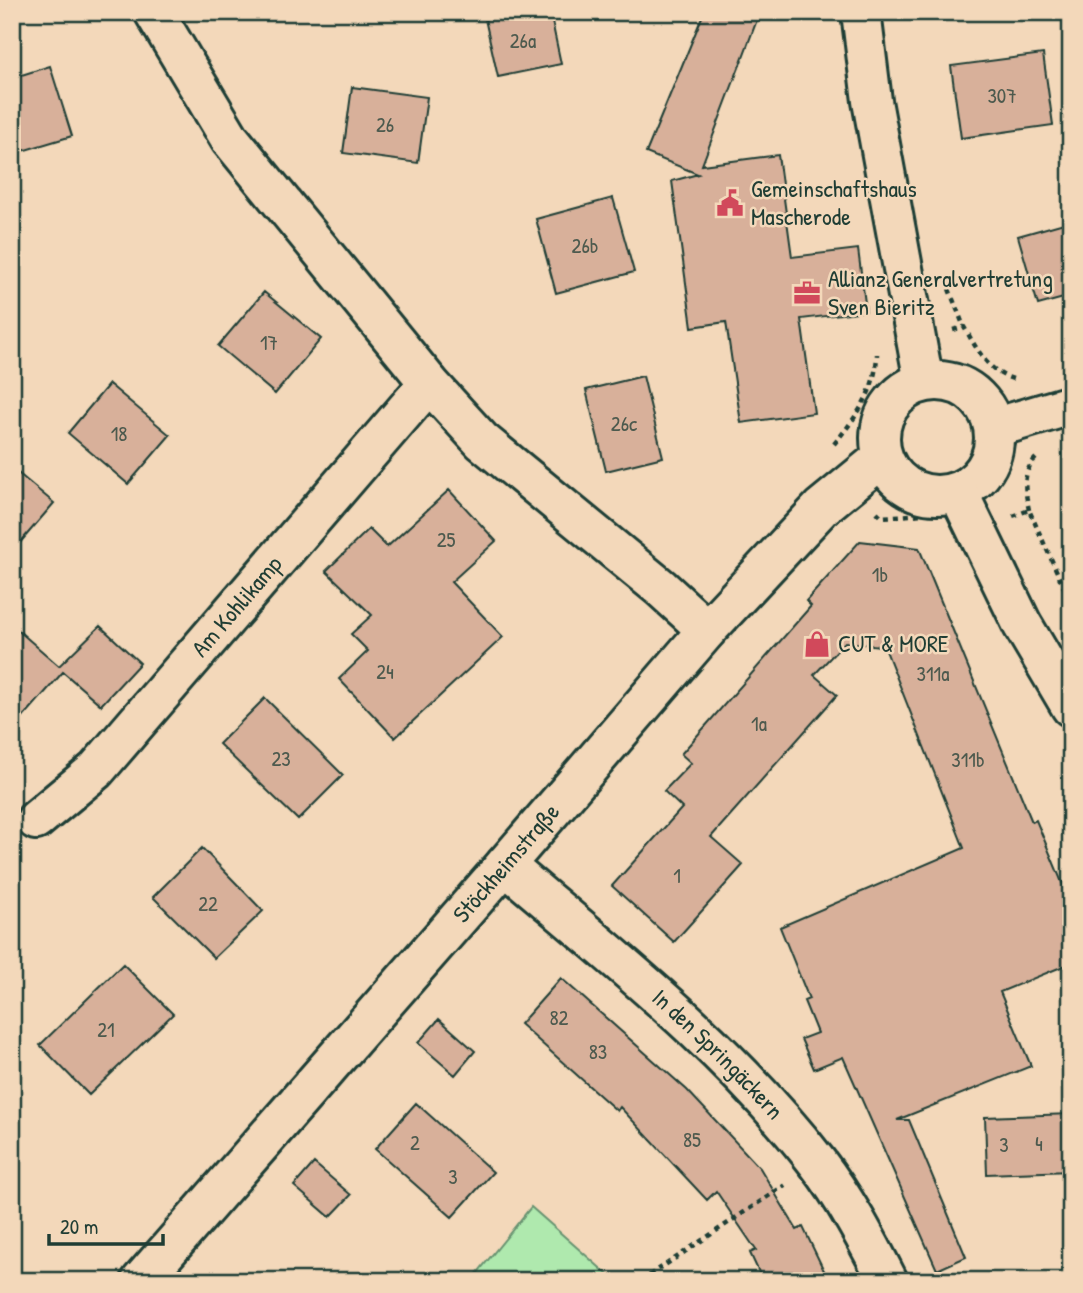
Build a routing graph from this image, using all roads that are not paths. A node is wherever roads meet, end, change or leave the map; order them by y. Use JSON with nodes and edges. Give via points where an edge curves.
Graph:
{"nodes":[{"id":1,"x":155,"y":12,"type":"edge"},
{"id":2,"x":861,"y":12,"type":"edge"},
{"id":3,"x":924,"y":382,"type":"junction"},
{"id":4,"x":429,"y":383,"type":"junction"},
{"id":5,"x":1071,"y":405,"type":"edge"},
{"id":6,"x":994,"y":428,"type":"junction"},
{"id":7,"x":882,"y":458,"type":"junction"},
{"id":8,"x":958,"y":492,"type":"junction"},
{"id":9,"x":708,"y":630,"type":"junction"},
{"id":10,"x":1071,"y":707,"type":"edge"},
{"id":11,"x":36,"y":820,"type":"dead end"},
{"id":12,"x":505,"y":865,"type":"junction"},
{"id":13,"x":141,"y":1281,"type":"edge"},
{"id":14,"x":888,"y":1281,"type":"edge"}],
"edges":[{"from":1,"to":4,"type":"main road","via":[[230,139]]},
{"from":2,"to":3,"type":"main road","via":[[872,101]]},
{"from":3,"to":6,"type":"main road","via":[[939,380],[968,390],[981,400]]},
{"from":3,"to":7,"type":"main road","via":[[891,402],[882,419]]},
{"from":4,"to":9,"type":"main road","via":[[482,441]]},
{"from":4,"to":11,"type":"main road","name":"Am Kohlikamp","via":[[96,770]]},
{"from":5,"to":6,"type":"main road"},
{"from":6,"to":8,"type":"main road","via":[[991,459],[978,479]]},
{"from":7,"to":8,"type":"main road","via":[[891,474],[922,494]]},
{"from":7,"to":9,"type":"main road","name":"Stöckheimstraße","via":[[821,508]]},
{"from":8,"to":10,"type":"main road","via":[[1022,624]]},
{"from":9,"to":12,"type":"main road","name":"Stöckheimstraße"},
{"from":12,"to":13,"type":"main road","name":"Stöckheimstraße"},
{"from":12,"to":14,"type":"main road","name":"In den Springäckern","via":[[657,995],[738,1072],[818,1163]]}]}
